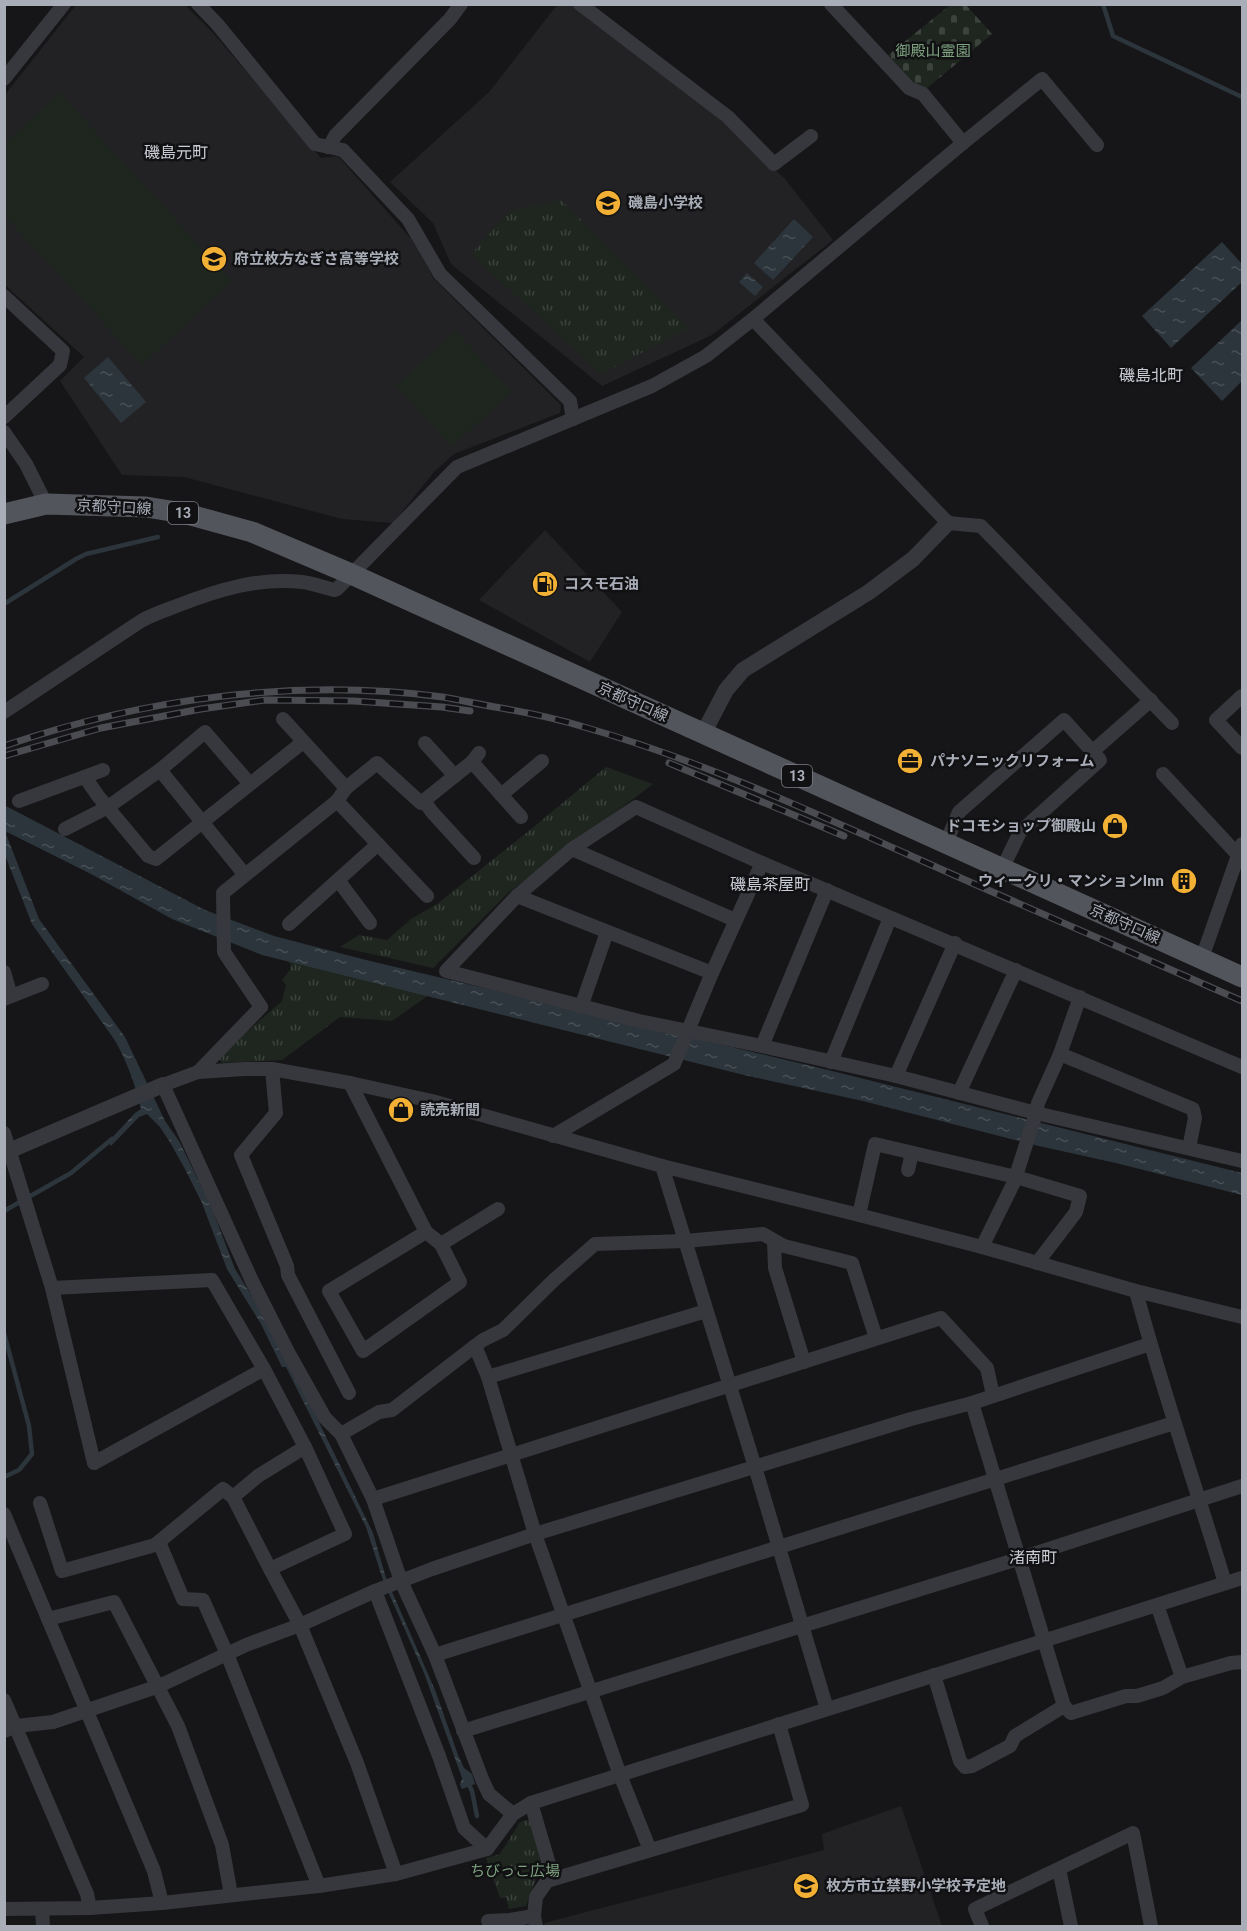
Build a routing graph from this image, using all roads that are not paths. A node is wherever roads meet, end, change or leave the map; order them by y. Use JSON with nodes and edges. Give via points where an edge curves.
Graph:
{"nodes":[{"id":1,"x":64,"y":4,"type":"edge"},
{"id":2,"x":198,"y":4,"type":"edge"},
{"id":3,"x":461,"y":4,"type":"edge"},
{"id":4,"x":580,"y":4,"type":"edge"},
{"id":5,"x":831,"y":4,"type":"edge"},
{"id":6,"x":4,"y":79,"type":"edge"},
{"id":7,"x":811,"y":136,"type":"dead end"},
{"id":8,"x":963,"y":142,"type":"junction"},
{"id":9,"x":1097,"y":145,"type":"dead end"},
{"id":10,"x":329,"y":147,"type":"junction"},
{"id":11,"x":4,"y":296,"type":"edge"},
{"id":12,"x":753,"y":319,"type":"junction"},
{"id":13,"x":4,"y":417,"type":"edge"},
{"id":14,"x":573,"y":419,"type":"junction"},
{"id":15,"x":4,"y":432,"type":"edge"},
{"id":16,"x":46,"y":504,"type":"junction"},
{"id":17,"x":4,"y":514,"type":"edge"},
{"id":18,"x":948,"y":523,"type":"junction"},
{"id":19,"x":351,"y":574,"type":"junction"},
{"id":20,"x":1242,"y":696,"type":"edge"},
{"id":21,"x":1151,"y":700,"type":"junction"},
{"id":22,"x":4,"y":712,"type":"edge"},
{"id":23,"x":283,"y":719,"type":"dead end"},
{"id":24,"x":1172,"y":723,"type":"dead end"},
{"id":25,"x":703,"y":734,"type":"junction"},
{"id":26,"x":303,"y":742,"type":"junction"},
{"id":27,"x":425,"y":743,"type":"dead end"},
{"id":28,"x":1242,"y":748,"type":"edge"},
{"id":29,"x":1093,"y":751,"type":"junction"},
{"id":30,"x":542,"y":761,"type":"dead end"},
{"id":31,"x":104,"y":770,"type":"dead end"},
{"id":32,"x":160,"y":770,"type":"junction"},
{"id":33,"x":1163,"y":774,"type":"dead end"},
{"id":34,"x":454,"y":776,"type":"junction"},
{"id":35,"x":86,"y":777,"type":"junction"},
{"id":36,"x":250,"y":784,"type":"junction"},
{"id":37,"x":346,"y":788,"type":"junction"},
{"id":38,"x":501,"y":795,"type":"junction"},
{"id":39,"x":19,"y":801,"type":"dead end"},
{"id":40,"x":337,"y":801,"type":"junction"},
{"id":41,"x":424,"y":801,"type":"junction"},
{"id":42,"x":108,"y":807,"type":"junction"},
{"id":43,"x":521,"y":817,"type":"dead end"},
{"id":44,"x":203,"y":822,"type":"junction"},
{"id":45,"x":66,"y":830,"type":"dead end"},
{"id":46,"x":946,"y":843,"type":"junction"},
{"id":47,"x":378,"y":844,"type":"junction"},
{"id":48,"x":572,"y":849,"type":"junction"},
{"id":49,"x":1240,"y":850,"type":"edge"},
{"id":50,"x":474,"y":858,"type":"dead end"},
{"id":51,"x":762,"y":863,"type":"junction"},
{"id":52,"x":1002,"y":869,"type":"junction"},
{"id":53,"x":245,"y":876,"type":"junction"},
{"id":54,"x":338,"y":880,"type":"junction"},
{"id":55,"x":827,"y":890,"type":"junction"},
{"id":56,"x":427,"y":896,"type":"dead end"},
{"id":57,"x":517,"y":896,"type":"junction"},
{"id":58,"x":890,"y":918,"type":"junction"},
{"id":59,"x":735,"y":920,"type":"junction"},
{"id":60,"x":370,"y":923,"type":"dead end"},
{"id":61,"x":289,"y":924,"type":"dead end"},
{"id":62,"x":607,"y":932,"type":"junction"},
{"id":63,"x":955,"y":943,"type":"junction"},
{"id":64,"x":1202,"y":958,"type":"junction"},
{"id":65,"x":1016,"y":970,"type":"junction"},
{"id":66,"x":4,"y":972,"type":"edge"},
{"id":67,"x":712,"y":974,"type":"junction"},
{"id":68,"x":1242,"y":977,"type":"edge"},
{"id":69,"x":42,"y":984,"type":"dead end"},
{"id":70,"x":8,"y":997,"type":"edge"},
{"id":71,"x":1080,"y":997,"type":"junction"},
{"id":72,"x":580,"y":1007,"type":"junction"},
{"id":73,"x":688,"y":1030,"type":"junction"},
{"id":74,"x":762,"y":1046,"type":"junction"},
{"id":75,"x":1060,"y":1054,"type":"junction"},
{"id":76,"x":831,"y":1062,"type":"junction"},
{"id":77,"x":1242,"y":1067,"type":"edge"},
{"id":78,"x":272,"y":1069,"type":"junction"},
{"id":79,"x":198,"y":1072,"type":"junction"},
{"id":80,"x":896,"y":1076,"type":"junction"},
{"id":81,"x":350,"y":1083,"type":"junction"},
{"id":82,"x":163,"y":1085,"type":"junction"},
{"id":83,"x":959,"y":1093,"type":"junction"},
{"id":84,"x":1035,"y":1115,"type":"junction"},
{"id":85,"x":4,"y":1133,"type":"edge"},
{"id":86,"x":553,"y":1136,"type":"junction"},
{"id":87,"x":1189,"y":1148,"type":"junction"},
{"id":88,"x":7,"y":1151,"type":"edge"},
{"id":89,"x":912,"y":1153,"type":"junction"},
{"id":90,"x":1242,"y":1161,"type":"edge"},
{"id":91,"x":662,"y":1166,"type":"junction"},
{"id":92,"x":908,"y":1170,"type":"dead end"},
{"id":93,"x":1016,"y":1177,"type":"junction"},
{"id":94,"x":498,"y":1209,"type":"dead end"},
{"id":95,"x":859,"y":1215,"type":"junction"},
{"id":96,"x":426,"y":1232,"type":"junction"},
{"id":97,"x":685,"y":1241,"type":"junction"},
{"id":98,"x":774,"y":1241,"type":"junction"},
{"id":99,"x":441,"y":1244,"type":"junction"},
{"id":100,"x":982,"y":1247,"type":"junction"},
{"id":101,"x":1037,"y":1263,"type":"junction"},
{"id":102,"x":52,"y":1288,"type":"junction"},
{"id":103,"x":1136,"y":1291,"type":"junction"},
{"id":104,"x":706,"y":1311,"type":"junction"},
{"id":105,"x":1242,"y":1317,"type":"edge"},
{"id":106,"x":876,"y":1338,"type":"junction"},
{"id":107,"x":1150,"y":1344,"type":"junction"},
{"id":108,"x":475,"y":1346,"type":"junction"},
{"id":109,"x":804,"y":1362,"type":"junction"},
{"id":110,"x":264,"y":1369,"type":"junction"},
{"id":111,"x":488,"y":1377,"type":"junction"},
{"id":112,"x":729,"y":1385,"type":"junction"},
{"id":113,"x":349,"y":1393,"type":"dead end"},
{"id":114,"x":993,"y":1395,"type":"junction"},
{"id":115,"x":972,"y":1403,"type":"junction"},
{"id":116,"x":1174,"y":1423,"type":"junction"},
{"id":117,"x":341,"y":1434,"type":"junction"},
{"id":118,"x":305,"y":1447,"type":"junction"},
{"id":119,"x":510,"y":1455,"type":"junction"},
{"id":120,"x":755,"y":1467,"type":"junction"},
{"id":121,"x":994,"y":1480,"type":"junction"},
{"id":122,"x":1242,"y":1486,"type":"edge"},
{"id":123,"x":233,"y":1497,"type":"junction"},
{"id":124,"x":374,"y":1499,"type":"junction"},
{"id":125,"x":1200,"y":1499,"type":"junction"},
{"id":126,"x":40,"y":1503,"type":"dead end"},
{"id":127,"x":4,"y":1514,"type":"edge"},
{"id":128,"x":535,"y":1534,"type":"junction"},
{"id":129,"x":159,"y":1542,"type":"junction"},
{"id":130,"x":10,"y":1545,"type":"edge"},
{"id":131,"x":778,"y":1547,"type":"junction"},
{"id":132,"x":1018,"y":1558,"type":"junction"},
{"id":133,"x":270,"y":1569,"type":"junction"},
{"id":134,"x":1242,"y":1578,"type":"edge"},
{"id":135,"x":401,"y":1581,"type":"junction"},
{"id":136,"x":1225,"y":1583,"type":"junction"},
{"id":137,"x":375,"y":1591,"type":"junction"},
{"id":138,"x":1157,"y":1605,"type":"junction"},
{"id":139,"x":564,"y":1614,"type":"junction"},
{"id":140,"x":48,"y":1619,"type":"junction"},
{"id":141,"x":300,"y":1625,"type":"junction"},
{"id":142,"x":802,"y":1625,"type":"junction"},
{"id":143,"x":1043,"y":1640,"type":"junction"},
{"id":144,"x":227,"y":1654,"type":"junction"},
{"id":145,"x":435,"y":1655,"type":"junction"},
{"id":146,"x":1242,"y":1662,"type":"edge"},
{"id":147,"x":934,"y":1675,"type":"junction"},
{"id":148,"x":1182,"y":1677,"type":"junction"},
{"id":149,"x":159,"y":1686,"type":"junction"},
{"id":150,"x":591,"y":1692,"type":"junction"},
{"id":151,"x":4,"y":1700,"type":"edge"},
{"id":152,"x":1064,"y":1706,"type":"junction"},
{"id":153,"x":827,"y":1709,"type":"junction"},
{"id":154,"x":87,"y":1710,"type":"junction"},
{"id":155,"x":779,"y":1725,"type":"junction"},
{"id":156,"x":10,"y":1729,"type":"edge"},
{"id":157,"x":463,"y":1731,"type":"junction"},
{"id":158,"x":620,"y":1774,"type":"junction"},
{"id":159,"x":531,"y":1803,"type":"junction"},
{"id":160,"x":513,"y":1814,"type":"junction"},
{"id":161,"x":487,"y":1849,"type":"junction"},
{"id":162,"x":650,"y":1850,"type":"junction"},
{"id":163,"x":1059,"y":1869,"type":"junction"},
{"id":164,"x":396,"y":1874,"type":"junction"},
{"id":165,"x":547,"y":1881,"type":"junction"},
{"id":166,"x":319,"y":1886,"type":"junction"},
{"id":167,"x":4,"y":1894,"type":"edge"},
{"id":168,"x":231,"y":1895,"type":"junction"},
{"id":169,"x":162,"y":1903,"type":"junction"},
{"id":170,"x":90,"y":1908,"type":"junction"},
{"id":171,"x":8,"y":1909,"type":"edge"},
{"id":172,"x":42,"y":1909,"type":"junction"},
{"id":173,"x":488,"y":1921,"type":"dead end"},
{"id":174,"x":535,"y":1921,"type":"edge"},
{"id":175,"x":43,"y":1926,"type":"edge"},
{"id":176,"x":982,"y":1926,"type":"edge"},
{"id":177,"x":1071,"y":1926,"type":"edge"},
{"id":178,"x":1151,"y":1926,"type":"edge"}],
"edges":[{"from":1,"to":6,"type":"street"},
{"from":2,"to":10,"type":"street","via":[[315,144]]},
{"from":3,"to":10,"type":"street","via":[[334,136]]},
{"from":4,"to":7,"type":"street","via":[[728,117],[774,164]]},
{"from":5,"to":8,"type":"street","via":[[909,88],[923,94]]},
{"from":8,"to":9,"type":"street","via":[[1042,80]]},
{"from":8,"to":12,"type":"street"},
{"from":10,"to":14,"type":"street","via":[[343,150],[408,219],[440,274],[570,401]]},
{"from":11,"to":13,"type":"street","via":[[63,351],[60,365]]},
{"from":12,"to":14,"type":"street","via":[[706,356],[652,386]]},
{"from":12,"to":18,"type":"street"},
{"from":14,"to":19,"type":"street","via":[[457,467]]},
{"from":15,"to":16,"type":"street"},
{"from":16,"to":17,"type":"main road","name":"京都守口線","number":"13"},
{"from":16,"to":19,"type":"main road","name":"京都守口線","number":"13","via":[[146,507],[183,513],[252,532]]},
{"from":18,"to":21,"type":"street","via":[[981,526]]},
{"from":18,"to":25,"type":"street","via":[[913,559],[869,592],[743,670],[726,690]]},
{"from":19,"to":22,"type":"street","via":[[337,590],[282,581],[236,586],[156,613]]},
{"from":19,"to":25,"type":"main road","name":"京都守口線","number":"13"},
{"from":20,"to":28,"type":"street","via":[[1216,720]]},
{"from":21,"to":24,"type":"street"},
{"from":21,"to":29,"type":"street"},
{"from":23,"to":26,"type":"street"},
{"from":25,"to":46,"type":"main road","name":"京都守口線","number":"13"},
{"from":26,"to":36,"type":"street"},
{"from":26,"to":37,"type":"street"},
{"from":27,"to":34,"type":"street"},
{"from":29,"to":46,"type":"street","via":[[1064,720],[959,812]]},
{"from":29,"to":52,"type":"street","via":[[1101,760],[1020,832]]},
{"from":30,"to":38,"type":"street"},
{"from":31,"to":35,"type":"street"},
{"from":32,"to":36,"type":"street","via":[[205,732]]},
{"from":32,"to":42,"type":"street"},
{"from":32,"to":44,"type":"street"},
{"from":33,"to":49,"type":"street"},
{"from":34,"to":38,"type":"street","via":[[475,757]]},
{"from":34,"to":41,"type":"street"},
{"from":35,"to":39,"type":"street"},
{"from":35,"to":42,"type":"street"},
{"from":36,"to":44,"type":"street"},
{"from":37,"to":40,"type":"street"},
{"from":37,"to":41,"type":"street","via":[[377,763],[421,804]]},
{"from":38,"to":43,"type":"street"},
{"from":40,"to":47,"type":"street"},
{"from":40,"to":53,"type":"street"},
{"from":41,"to":50,"type":"street"},
{"from":42,"to":44,"type":"street","via":[[148,856],[156,859]]},
{"from":42,"to":45,"type":"street"},
{"from":44,"to":53,"type":"street"},
{"from":46,"to":52,"type":"main road","name":"京都守口線","number":"13"},
{"from":47,"to":54,"type":"street"},
{"from":47,"to":56,"type":"street"},
{"from":48,"to":51,"type":"street","via":[[636,807]]},
{"from":48,"to":57,"type":"street"},
{"from":48,"to":59,"type":"street"},
{"from":49,"to":64,"type":"street"},
{"from":51,"to":55,"type":"street"},
{"from":51,"to":59,"type":"street"},
{"from":52,"to":64,"type":"main road","name":"京都守口線","number":"13"},
{"from":53,"to":79,"type":"street","via":[[223,893],[224,952],[261,1007]]},
{"from":54,"to":60,"type":"street"},
{"from":54,"to":61,"type":"street"},
{"from":55,"to":58,"type":"street"},
{"from":55,"to":74,"type":"street"},
{"from":57,"to":62,"type":"street"},
{"from":57,"to":72,"type":"street","via":[[446,971]]},
{"from":58,"to":63,"type":"street"},
{"from":58,"to":76,"type":"street"},
{"from":59,"to":67,"type":"street"},
{"from":62,"to":67,"type":"street"},
{"from":62,"to":72,"type":"street"},
{"from":63,"to":65,"type":"street"},
{"from":63,"to":80,"type":"street"},
{"from":64,"to":68,"type":"main road","name":"京都守口線","number":"13"},
{"from":65,"to":71,"type":"street"},
{"from":65,"to":83,"type":"street"},
{"from":66,"to":70,"type":"street"},
{"from":67,"to":73,"type":"street"},
{"from":69,"to":70,"type":"street"},
{"from":71,"to":75,"type":"street"},
{"from":71,"to":77,"type":"street"},
{"from":72,"to":73,"type":"street"},
{"from":73,"to":74,"type":"street"},
{"from":73,"to":86,"type":"street","via":[[674,1064]]},
{"from":74,"to":76,"type":"street"},
{"from":75,"to":84,"type":"street"},
{"from":75,"to":87,"type":"street","via":[[1193,1109]]},
{"from":76,"to":80,"type":"street"},
{"from":78,"to":79,"type":"street"},
{"from":78,"to":81,"type":"street"},
{"from":78,"to":113,"type":"street","via":[[276,1113],[241,1155],[288,1275]]},
{"from":79,"to":82,"type":"street"},
{"from":80,"to":83,"type":"street"},
{"from":81,"to":86,"type":"street","via":[[432,1101]]},
{"from":81,"to":96,"type":"street"},
{"from":82,"to":88,"type":"street"},
{"from":82,"to":117,"type":"street","via":[[288,1352],[325,1418]]},
{"from":83,"to":84,"type":"street"},
{"from":84,"to":87,"type":"street"},
{"from":84,"to":93,"type":"street"},
{"from":85,"to":88,"type":"street"},
{"from":86,"to":91,"type":"street"},
{"from":87,"to":90,"type":"street"},
{"from":88,"to":102,"type":"street"},
{"from":89,"to":92,"type":"street"},
{"from":89,"to":93,"type":"street"},
{"from":89,"to":95,"type":"street","via":[[875,1144]]},
{"from":91,"to":95,"type":"street"},
{"from":91,"to":97,"type":"street"},
{"from":93,"to":100,"type":"street"},
{"from":93,"to":101,"type":"street","via":[[1080,1196],[1076,1212]]},
{"from":94,"to":99,"type":"street"},
{"from":95,"to":100,"type":"street"},
{"from":96,"to":99,"type":"street"},
{"from":96,"to":99,"type":"street","via":[[329,1291],[363,1351],[460,1282]]},
{"from":97,"to":98,"type":"street","via":[[763,1234]]},
{"from":97,"to":104,"type":"street"},
{"from":97,"to":108,"type":"street","via":[[595,1244],[503,1330]]},
{"from":98,"to":106,"type":"street","via":[[852,1263]]},
{"from":98,"to":109,"type":"street","via":[[775,1269]]},
{"from":100,"to":101,"type":"street"},
{"from":101,"to":103,"type":"street"},
{"from":102,"to":110,"type":"street","via":[[212,1280]]},
{"from":102,"to":110,"type":"street","via":[[94,1463]]},
{"from":103,"to":105,"type":"street"},
{"from":103,"to":107,"type":"street"},
{"from":104,"to":111,"type":"street"},
{"from":104,"to":112,"type":"street"},
{"from":106,"to":109,"type":"street"},
{"from":106,"to":114,"type":"street","via":[[941,1318],[987,1368]]},
{"from":107,"to":114,"type":"street"},
{"from":107,"to":116,"type":"street"},
{"from":108,"to":111,"type":"street"},
{"from":108,"to":117,"type":"street","via":[[392,1410],[380,1412]]},
{"from":109,"to":112,"type":"street"},
{"from":110,"to":118,"type":"street"},
{"from":111,"to":119,"type":"street"},
{"from":112,"to":119,"type":"street"},
{"from":112,"to":120,"type":"street"},
{"from":114,"to":115,"type":"street"},
{"from":115,"to":120,"type":"street"},
{"from":115,"to":121,"type":"street"},
{"from":116,"to":121,"type":"street"},
{"from":116,"to":125,"type":"street"},
{"from":117,"to":124,"type":"street"},
{"from":118,"to":123,"type":"street"},
{"from":118,"to":133,"type":"street","via":[[345,1534]]},
{"from":119,"to":124,"type":"street"},
{"from":119,"to":128,"type":"street"},
{"from":120,"to":128,"type":"street"},
{"from":120,"to":131,"type":"street"},
{"from":121,"to":131,"type":"street"},
{"from":121,"to":132,"type":"street"},
{"from":122,"to":125,"type":"street"},
{"from":123,"to":129,"type":"street","via":[[223,1489]]},
{"from":123,"to":133,"type":"street"},
{"from":124,"to":135,"type":"street"},
{"from":125,"to":132,"type":"street"},
{"from":125,"to":136,"type":"street"},
{"from":126,"to":129,"type":"street","via":[[62,1571]]},
{"from":127,"to":130,"type":"street"},
{"from":128,"to":135,"type":"street"},
{"from":128,"to":139,"type":"street"},
{"from":129,"to":144,"type":"street","via":[[183,1599],[204,1600]]},
{"from":130,"to":140,"type":"street"},
{"from":131,"to":139,"type":"street"},
{"from":131,"to":142,"type":"street"},
{"from":132,"to":142,"type":"street"},
{"from":132,"to":143,"type":"street"},
{"from":133,"to":141,"type":"street"},
{"from":134,"to":136,"type":"street"},
{"from":135,"to":137,"type":"street"},
{"from":135,"to":145,"type":"street"},
{"from":136,"to":138,"type":"street"},
{"from":137,"to":141,"type":"street"},
{"from":137,"to":161,"type":"street","via":[[464,1827]]},
{"from":138,"to":143,"type":"street"},
{"from":138,"to":148,"type":"street"},
{"from":139,"to":145,"type":"street"},
{"from":139,"to":150,"type":"street"},
{"from":140,"to":149,"type":"street","via":[[114,1602]]},
{"from":140,"to":154,"type":"street"},
{"from":141,"to":144,"type":"street"},
{"from":141,"to":164,"type":"street","via":[[357,1762]]},
{"from":142,"to":150,"type":"street"},
{"from":142,"to":153,"type":"street"},
{"from":143,"to":147,"type":"street"},
{"from":143,"to":152,"type":"street"},
{"from":144,"to":149,"type":"street"},
{"from":144,"to":166,"type":"street"},
{"from":145,"to":157,"type":"street"},
{"from":146,"to":148,"type":"street"},
{"from":147,"to":152,"type":"street","via":[[965,1767],[1010,1746],[1015,1736]]},
{"from":147,"to":153,"type":"street"},
{"from":148,"to":152,"type":"street","via":[[1163,1688],[1080,1711],[1071,1713]]},
{"from":149,"to":154,"type":"street"},
{"from":149,"to":168,"type":"street","via":[[222,1845]]},
{"from":150,"to":157,"type":"street"},
{"from":150,"to":158,"type":"street"},
{"from":151,"to":156,"type":"street"},
{"from":153,"to":155,"type":"street"},
{"from":154,"to":156,"type":"street","via":[[53,1722]]},
{"from":154,"to":169,"type":"street","via":[[154,1871]]},
{"from":155,"to":158,"type":"street"},
{"from":155,"to":162,"type":"street","via":[[802,1805]]},
{"from":156,"to":170,"type":"street"},
{"from":157,"to":160,"type":"street","via":[[489,1794]]},
{"from":158,"to":159,"type":"street"},
{"from":158,"to":162,"type":"street"},
{"from":159,"to":160,"type":"street"},
{"from":159,"to":165,"type":"street","via":[[549,1864]]},
{"from":160,"to":161,"type":"street"},
{"from":161,"to":164,"type":"street"},
{"from":162,"to":165,"type":"street"},
{"from":163,"to":176,"type":"street","via":[[975,1909]]},
{"from":163,"to":177,"type":"street"},
{"from":163,"to":178,"type":"street","via":[[1133,1833]]},
{"from":164,"to":166,"type":"street"},
{"from":165,"to":174,"type":"street","via":[[536,1897]]},
{"from":166,"to":168,"type":"street"},
{"from":167,"to":171,"type":"street"},
{"from":168,"to":169,"type":"street"},
{"from":169,"to":170,"type":"street"},
{"from":170,"to":172,"type":"street"},
{"from":171,"to":172,"type":"street"},
{"from":172,"to":175,"type":"street"},
{"from":173,"to":174,"type":"street"}]}
